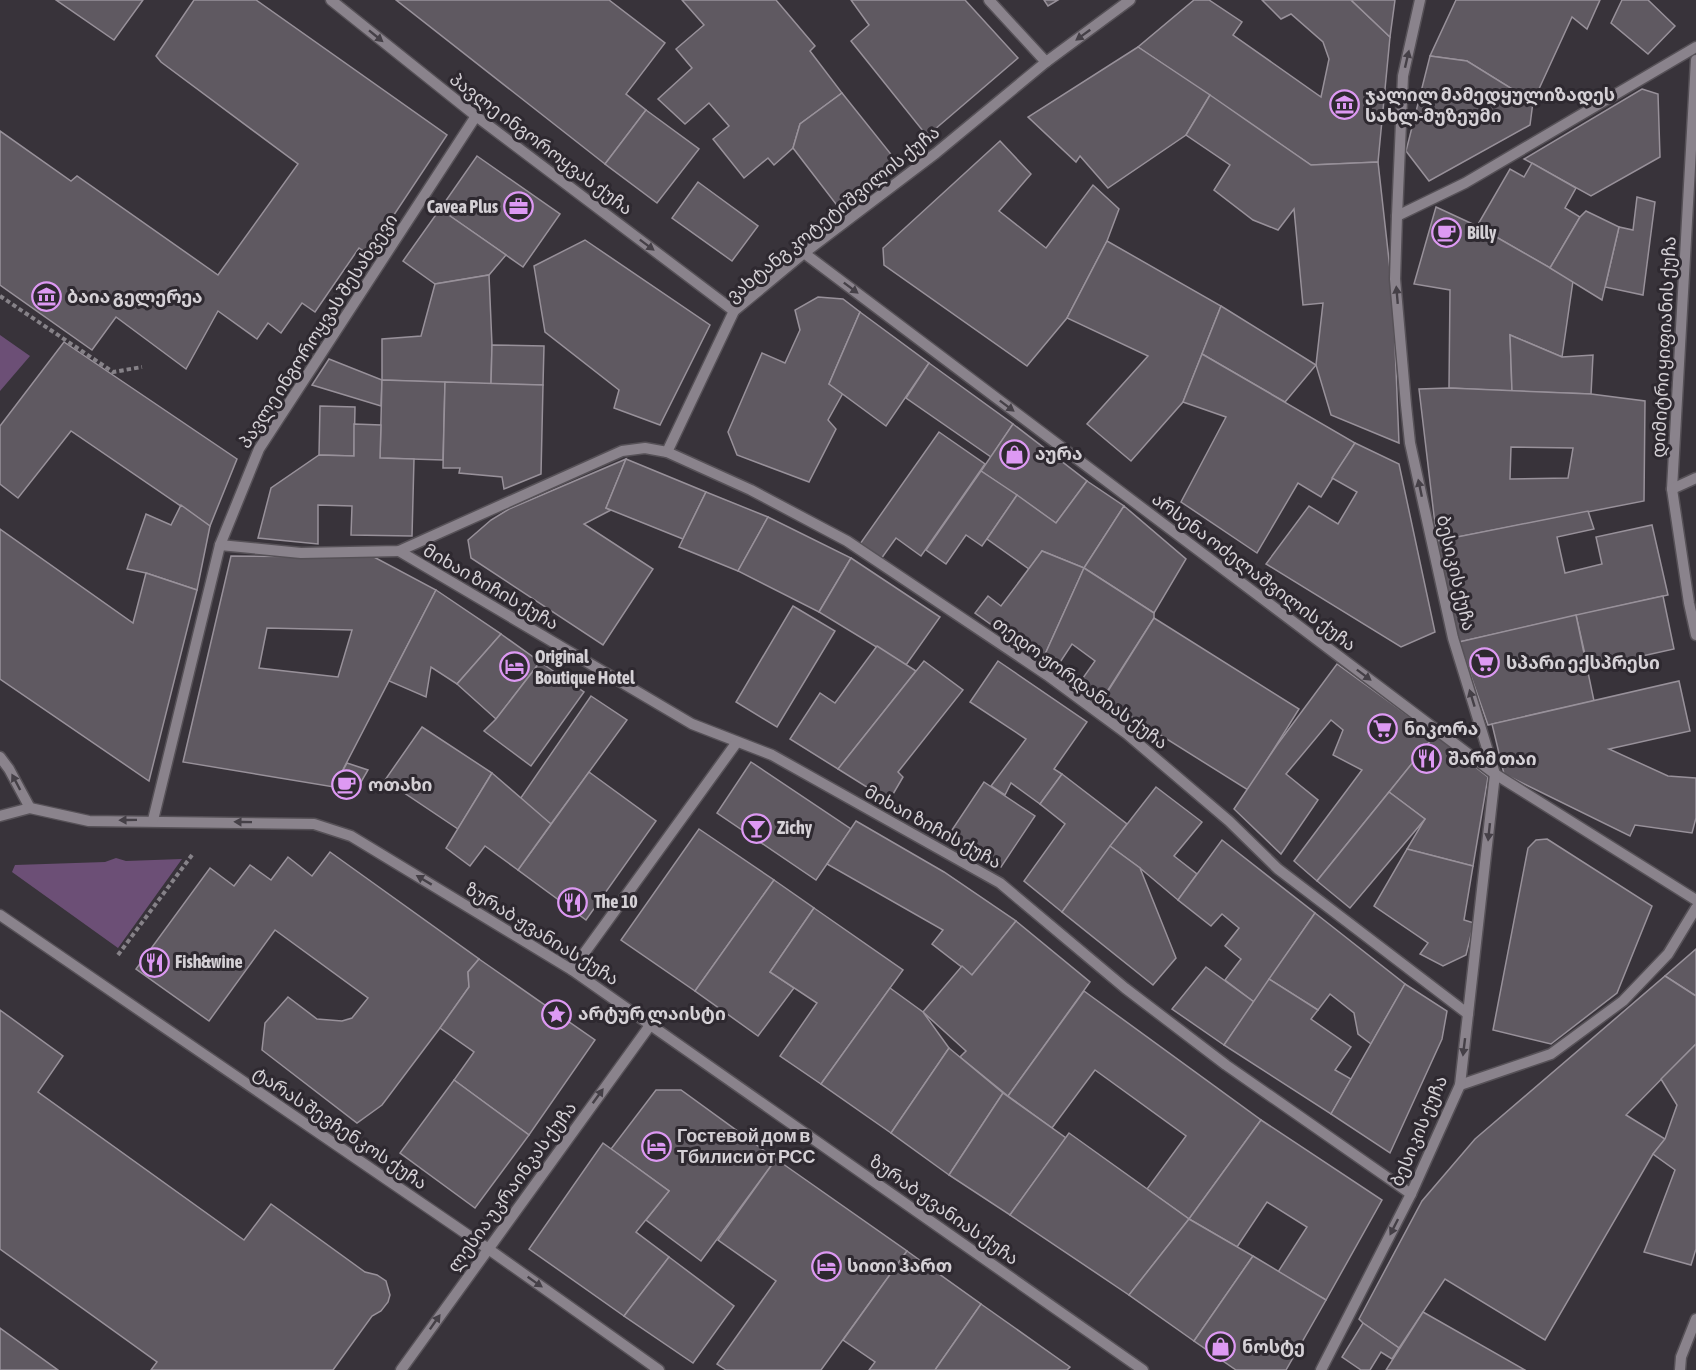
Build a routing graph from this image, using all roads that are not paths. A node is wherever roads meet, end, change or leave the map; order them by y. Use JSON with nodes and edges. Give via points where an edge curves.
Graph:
{"nodes":[{"id":1,"x":331,"y":0,"type":"edge"},
{"id":2,"x":989,"y":0,"type":"edge"},
{"id":3,"x":1130,"y":0,"type":"edge"},
{"id":4,"x":1420,"y":0,"type":"edge"},
{"id":5,"x":1696,"y":47,"type":"edge"},
{"id":6,"x":1696,"y":60,"type":"edge"},
{"id":7,"x":1046,"y":62,"type":"junction"},
{"id":8,"x":476,"y":116,"type":"junction"},
{"id":9,"x":1397,"y":216,"type":"junction"},
{"id":10,"x":804,"y":253,"type":"junction"},
{"id":11,"x":734,"y":311,"type":"junction"},
{"id":12,"x":667,"y":452,"type":"junction"},
{"id":13,"x":1696,"y":478,"type":"edge"},
{"id":14,"x":1672,"y":489,"type":"junction"},
{"id":15,"x":220,"y":545,"type":"junction"},
{"id":16,"x":399,"y":551,"type":"junction"},
{"id":17,"x":1696,"y":635,"type":"edge"},
{"id":18,"x":737,"y":742,"type":"junction"},
{"id":19,"x":0,"y":757,"type":"edge"},
{"id":20,"x":1495,"y":774,"type":"junction"},
{"id":21,"x":30,"y":808,"type":"junction"},
{"id":22,"x":0,"y":816,"type":"edge"},
{"id":23,"x":153,"y":820,"type":"junction"},
{"id":24,"x":1696,"y":900,"type":"edge"},
{"id":25,"x":1696,"y":908,"type":"edge"},
{"id":26,"x":0,"y":915,"type":"edge"},
{"id":27,"x":572,"y":970,"type":"junction"},
{"id":28,"x":1468,"y":1014,"type":"junction"},
{"id":29,"x":651,"y":1024,"type":"junction"},
{"id":30,"x":1460,"y":1085,"type":"junction"},
{"id":31,"x":1411,"y":1194,"type":"junction"},
{"id":32,"x":487,"y":1248,"type":"junction"},
{"id":33,"x":1696,"y":1319,"type":"edge"},
{"id":34,"x":401,"y":1370,"type":"edge"},
{"id":35,"x":659,"y":1370,"type":"edge"},
{"id":36,"x":1143,"y":1370,"type":"edge"},
{"id":37,"x":1321,"y":1370,"type":"edge"},
{"id":38,"x":1680,"y":1370,"type":"edge"}],
"edges":[{"from":1,"to":8,"type":"street","name":"პავლე ინგოროყვას ქუჩა","one_way":true},
{"from":2,"to":7,"type":"street"},
{"from":3,"to":7,"type":"street","name":"ვახტანგ კოტეტიშვილის ქუჩა","one_way":true},
{"from":9,"to":4,"type":"street","name":"ბესიკის ქუჩა","one_way":true,"via":[[1403,76]]},
{"from":5,"to":9,"type":"street","via":[[1465,183]]},
{"from":6,"to":14,"type":"street","name":"დიმიტრი ყიფიანის ქუჩა"},
{"from":7,"to":10,"type":"street","name":"ვახტანგ კოტეტიშვილის ქუჩა","via":[[936,153]]},
{"from":8,"to":11,"type":"street","name":"პავლე ინგოროყვას ქუჩა","one_way":true},
{"from":8,"to":15,"type":"street","name":"პავლე ინგოროყვას შესახვევი","via":[[259,449]]},
{"from":20,"to":9,"type":"street","name":"ბესიკის ქუჩა","one_way":true,"via":[[1453,638],[1410,442],[1395,279]]},
{"from":10,"to":11,"type":"street","name":"ვახტანგ კოტეტიშვილის ქუჩა"},
{"from":10,"to":20,"type":"street","name":"არსენა ოძელაშვილის ქუჩა","one_way":true},
{"from":11,"to":12,"type":"street","name":"ვახტანგ კოტეტიშვილის ქუჩა"},
{"from":12,"to":16,"type":"street","via":[[645,448],[622,451]]},
{"from":12,"to":28,"type":"street","name":"თედო ჟორდანიას ქუჩა","via":[[751,490],[847,541],[1047,675],[1127,734],[1229,821],[1278,869]]},
{"from":13,"to":14,"type":"street"},
{"from":14,"to":17,"type":"street","name":"დიმიტრი ყიფიანის ქუჩა"},
{"from":15,"to":16,"type":"street","via":[[301,554]]},
{"from":15,"to":23,"type":"street","name":"პავლე ინგოროყვას შესახვევი"},
{"from":16,"to":18,"type":"street","name":"მიხაი ზიჩის ქუჩა","via":[[692,724]]},
{"from":18,"to":27,"type":"street"},
{"from":18,"to":31,"type":"street","name":"მიხაი ზიჩის ქუჩა","via":[[772,755],[1000,883],[1125,988],[1226,1065]]},
{"from":21,"to":19,"type":"street","one_way":true},
{"from":20,"to":24,"type":"street","name":"არსენა ოძელაშვილის ქუჩა"},
{"from":20,"to":28,"type":"street","name":"ბესიკის ქუჩა","one_way":true},
{"from":21,"to":22,"type":"street"},
{"from":23,"to":21,"type":"street","name":"ზურაბ ჟვანიას ქუჩა","one_way":true,"via":[[89,821]]},
{"from":27,"to":23,"type":"street","name":"ზურაბ ჟვანიას ქუჩა","one_way":true,"via":[[351,836],[314,824]]},
{"from":25,"to":30,"type":"street","via":[[1668,954],[1623,1001],[1551,1053]]},
{"from":26,"to":32,"type":"street","name":"ტარას შევჩენკოს ქუჩა"},
{"from":27,"to":29,"type":"street","name":"ზურაბ ჟვანიას ქუჩა"},
{"from":28,"to":30,"type":"street","name":"ბესიკის ქუჩა","one_way":true},
{"from":32,"to":29,"type":"street","name":"ლესია უკრაინკას ქუჩა","one_way":true},
{"from":29,"to":36,"type":"street","name":"ზურაბ ჟვანიას ქუჩა"},
{"from":30,"to":31,"type":"street","name":"ბესიკის ქუჩა"},
{"from":31,"to":37,"type":"street","name":"ბესიკის ქუჩა","one_way":true},
{"from":34,"to":32,"type":"street","name":"ლესია უკრაინკას ქუჩა","one_way":true},
{"from":32,"to":35,"type":"street","name":"ტარას შევჩენკოს ქუჩა","one_way":true},
{"from":33,"to":38,"type":"street"}]}
